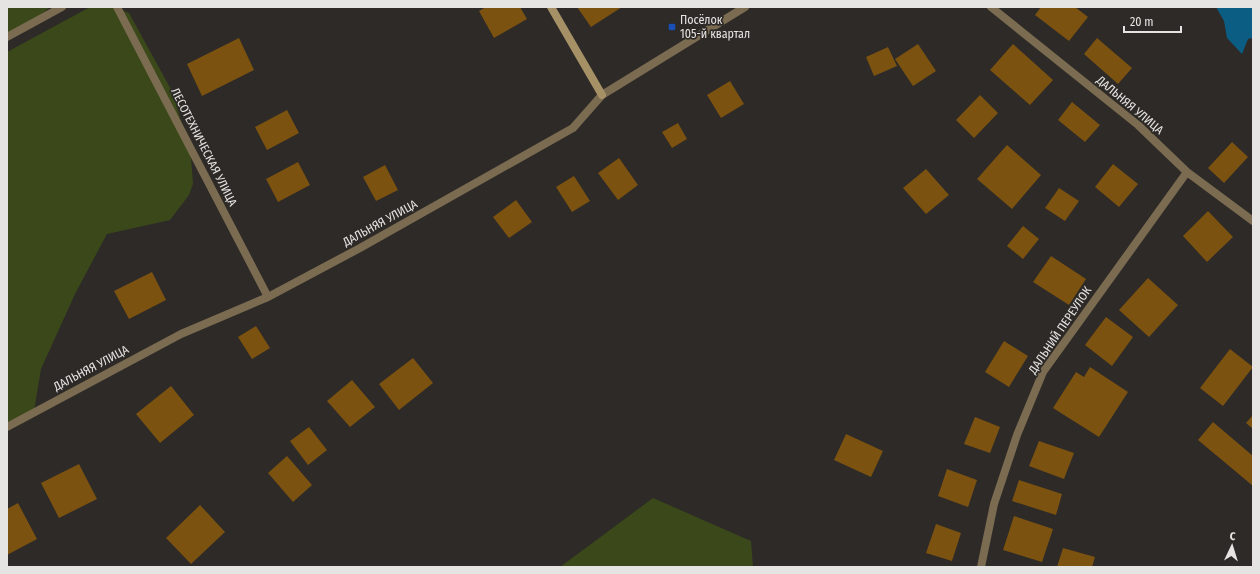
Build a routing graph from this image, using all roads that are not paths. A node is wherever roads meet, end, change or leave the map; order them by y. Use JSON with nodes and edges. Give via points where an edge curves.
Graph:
{"nodes":[{"id":1,"x":62,"y":7,"type":"edge"},
{"id":2,"x":117,"y":7,"type":"edge"},
{"id":3,"x":551,"y":7,"type":"edge"},
{"id":4,"x":745,"y":7,"type":"edge"},
{"id":5,"x":991,"y":7,"type":"edge"},
{"id":6,"x":7,"y":37,"type":"edge"},
{"id":7,"x":602,"y":95,"type":"junction"},
{"id":8,"x":1187,"y":172,"type":"junction"},
{"id":9,"x":1253,"y":221,"type":"edge"},
{"id":10,"x":268,"y":297,"type":"junction"},
{"id":11,"x":7,"y":426,"type":"edge"},
{"id":12,"x":980,"y":567,"type":"edge"}],
"edges":[{"from":1,"to":6,"type":"street"},
{"from":2,"to":10,"type":"street","name":"ЛЕСОТЕХНИЧЕСКАЯ УЛИЦА"},
{"from":3,"to":7,"type":"street"},
{"from":4,"to":7,"type":"street","name":"ДАЛЬНЯЯ УЛИЦА"},
{"from":5,"to":8,"type":"street","name":"ДАЛЬНЯЯ УЛИЦА","via":[[1138,125]]},
{"from":7,"to":10,"type":"street","name":"ДАЛЬНЯЯ УЛИЦА","via":[[573,128]]},
{"from":8,"to":9,"type":"street","name":"ДАЛЬНЯЯ УЛИЦА"},
{"from":8,"to":12,"type":"street","name":"ДАЛЬНИЙ ПЕРЕУЛОК","via":[[1043,372],[1017,435],[994,504]]},
{"from":10,"to":11,"type":"street","name":"ДАЛЬНЯЯ УЛИЦА","via":[[181,334]]}]}
